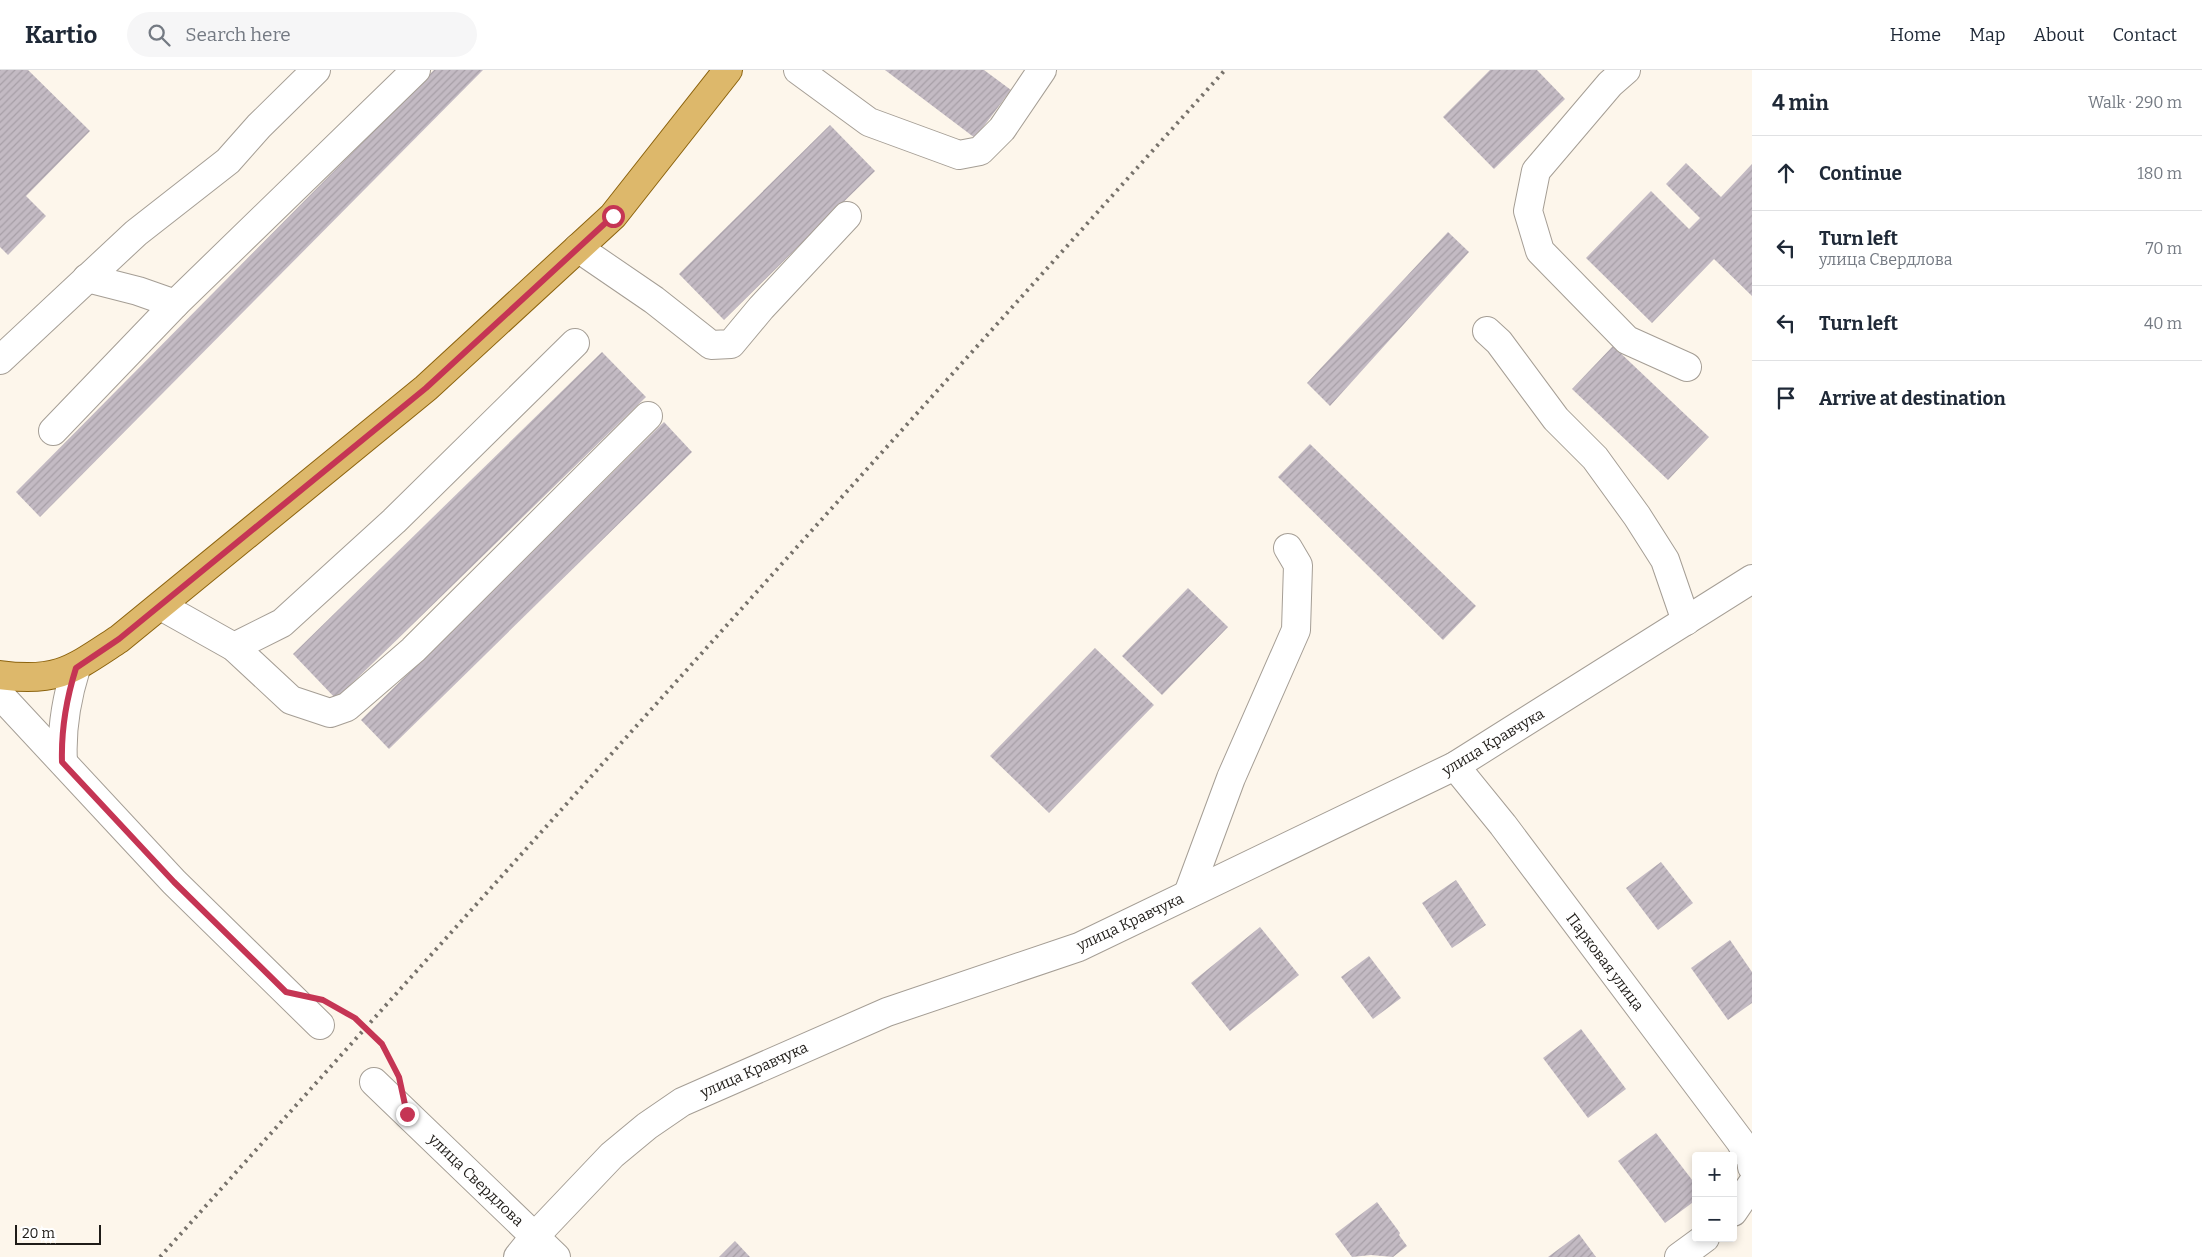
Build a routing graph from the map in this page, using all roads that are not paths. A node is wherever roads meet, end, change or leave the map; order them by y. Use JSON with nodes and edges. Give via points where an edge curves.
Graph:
{"nodes":[{"id":1,"x":316,"y":70,"type":"edge"},
{"id":2,"x":416,"y":70,"type":"edge"},
{"id":3,"x":728,"y":70,"type":"edge"},
{"id":4,"x":798,"y":70,"type":"edge"},
{"id":5,"x":1042,"y":70,"type":"edge"},
{"id":6,"x":1626,"y":70,"type":"edge"},
{"id":7,"x":847,"y":216,"type":"dead end"},
{"id":8,"x":578,"y":248,"type":"junction"},
{"id":9,"x":87,"y":278,"type":"junction"},
{"id":10,"x":175,"y":304,"type":"junction"},
{"id":11,"x":1487,"y":331,"type":"dead end"},
{"id":12,"x":575,"y":343,"type":"dead end"},
{"id":13,"x":0,"y":360,"type":"edge"},
{"id":14,"x":1687,"y":367,"type":"dead end"},
{"id":15,"x":648,"y":416,"type":"dead end"},
{"id":16,"x":53,"y":431,"type":"dead end"},
{"id":17,"x":1288,"y":548,"type":"dead end"},
{"id":18,"x":1752,"y":579,"type":"edge"},
{"id":19,"x":161,"y":606,"type":"junction"},
{"id":20,"x":1686,"y":622,"type":"junction"},
{"id":21,"x":234,"y":647,"type":"junction"},
{"id":22,"x":76,"y":668,"type":"junction"},
{"id":23,"x":0,"y":675,"type":"edge"},
{"id":24,"x":0,"y":695,"type":"edge"},
{"id":25,"x":62,"y":762,"type":"junction"},
{"id":26,"x":1455,"y":766,"type":"junction"},
{"id":27,"x":1188,"y":894,"type":"junction"},
{"id":28,"x":329,"y":1017,"type":"road end"},
{"id":29,"x":374,"y":1082,"type":"dead end"},
{"id":30,"x":1752,"y":1160,"type":"edge"},
{"id":31,"x":1752,"y":1167,"type":"edge"},
{"id":32,"x":1752,"y":1184,"type":"edge"},
{"id":33,"x":1737,"y":1206,"type":"edge"},
{"id":34,"x":535,"y":1236,"type":"junction"},
{"id":35,"x":1700,"y":1242,"type":"edge"},
{"id":36,"x":518,"y":1257,"type":"edge"},
{"id":37,"x":556,"y":1257,"type":"edge"},
{"id":38,"x":1679,"y":1257,"type":"edge"}],
"edges":[{"from":1,"to":9,"type":"street","via":[[228,161],[136,233]]},
{"from":2,"to":10,"type":"street"},
{"from":3,"to":8,"type":"main road","via":[[613,216]]},
{"from":4,"to":5,"type":"street","via":[[869,122],[959,155],[980,151],[1002,129]]},
{"from":6,"to":14,"type":"street","via":[[1610,84],[1536,171],[1528,211],[1540,252],[1626,340]]},
{"from":7,"to":8,"type":"street","via":[[731,344],[711,345],[654,300]]},
{"from":8,"to":19,"type":"main road","via":[[426,388]]},
{"from":9,"to":10,"type":"street"},
{"from":9,"to":13,"type":"street"},
{"from":10,"to":16,"type":"street"},
{"from":11,"to":20,"type":"street","via":[[1499,342],[1556,419],[1595,458],[1637,516],[1665,560]]},
{"from":12,"to":21,"type":"street","via":[[394,520],[282,623]]},
{"from":15,"to":21,"type":"street","via":[[413,650],[347,707],[330,713],[291,700]]},
{"from":17,"to":27,"type":"street","via":[[1298,565],[1296,630],[1231,778]]},
{"from":18,"to":20,"type":"street","name":"улица Кравчука"},
{"from":19,"to":21,"type":"street"},
{"from":19,"to":22,"type":"main road"},
{"from":20,"to":26,"type":"street","name":"улица Кравчука"},
{"from":22,"to":23,"type":"main road","via":[[48,677]]},
{"from":22,"to":25,"type":"street","via":[[62,726]]},
{"from":24,"to":25,"type":"street"},
{"from":25,"to":28,"type":"street","via":[[174,882]]},
{"from":26,"to":27,"type":"street","name":"улица Кравчука"},
{"from":26,"to":30,"type":"street","name":"Парковая улица","via":[[1503,825]]},
{"from":27,"to":34,"type":"street","name":"улица Кравчука","via":[[1079,947],[887,1012],[682,1102],[612,1155]]},
{"from":29,"to":34,"type":"street","name":"улица Свердлова"},
{"from":30,"to":31,"type":"street"},
{"from":32,"to":33,"type":"street"},
{"from":34,"to":36,"type":"street","name":"улица Кравчука"},
{"from":34,"to":37,"type":"street","name":"улица Свердлова"},
{"from":35,"to":38,"type":"street"}]}
